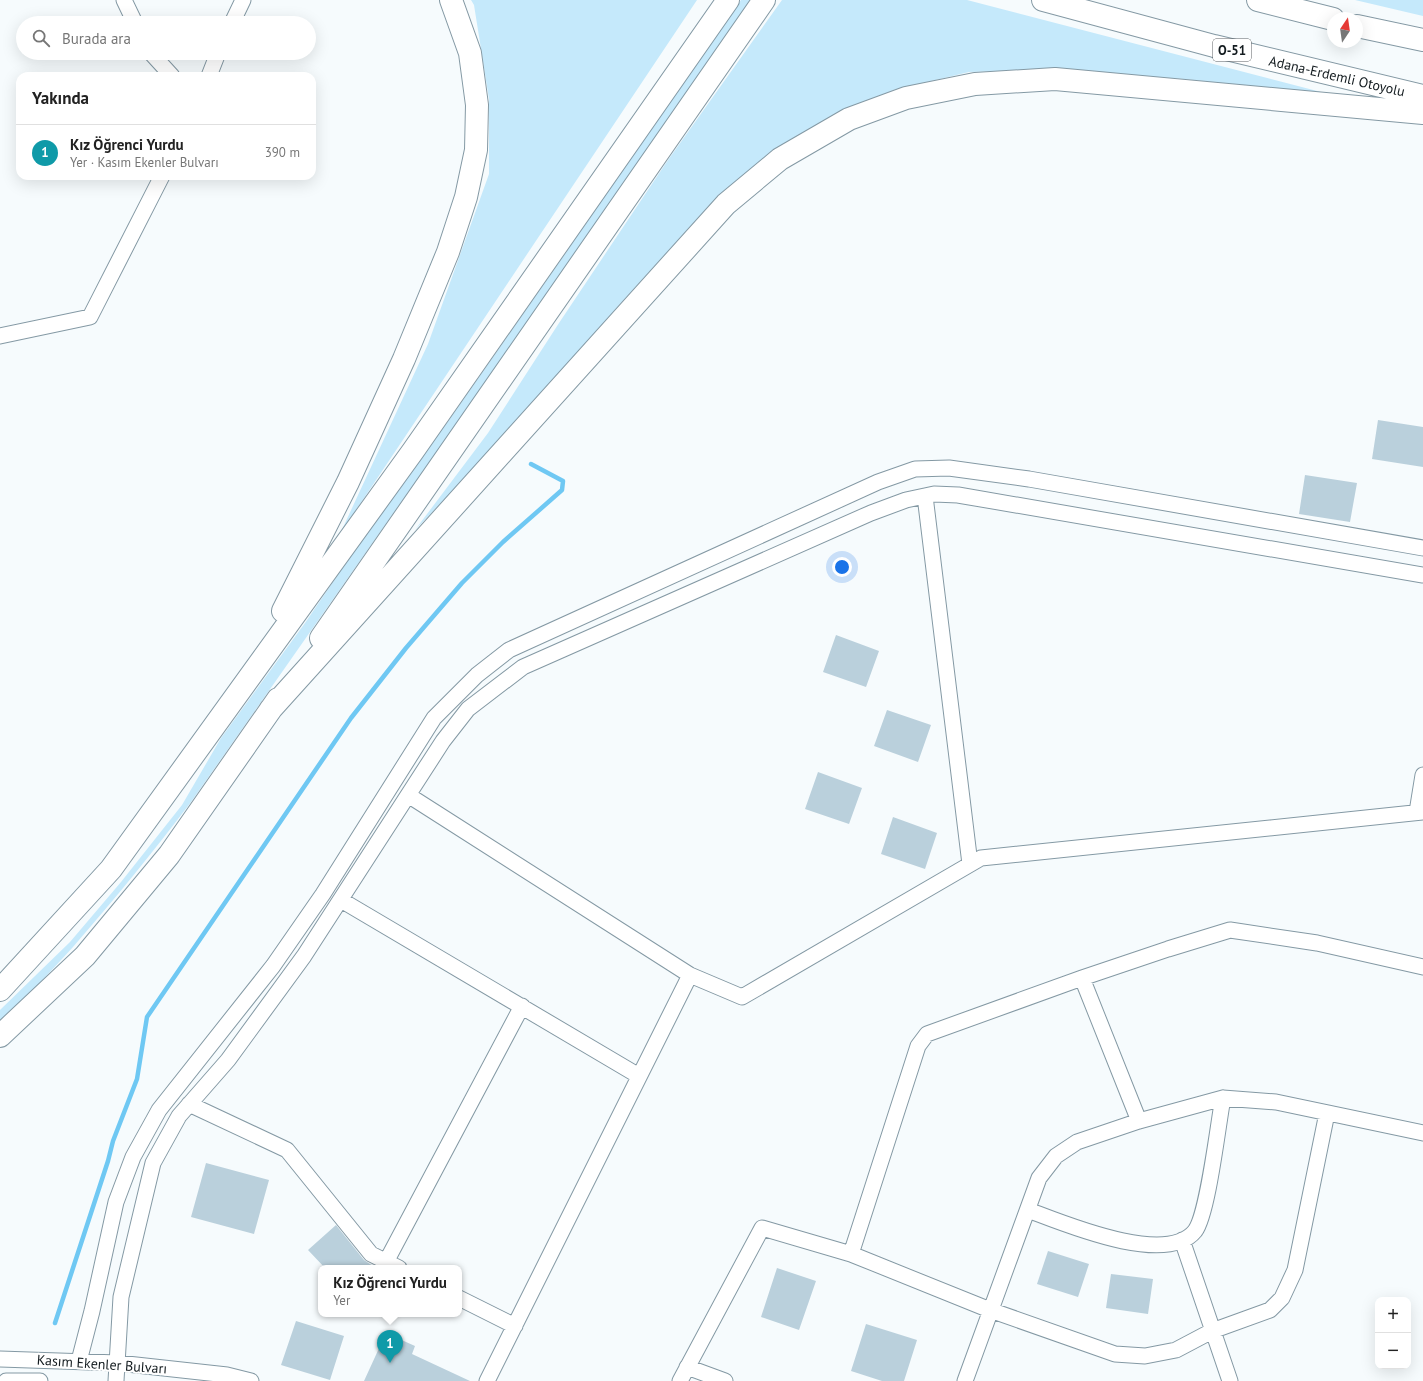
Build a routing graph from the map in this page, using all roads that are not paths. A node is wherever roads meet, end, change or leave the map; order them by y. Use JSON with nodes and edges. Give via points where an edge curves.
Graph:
{"nodes":[{"id":1,"x":124,"y":0,"type":"edge"},
{"id":2,"x":244,"y":0,"type":"edge"},
{"id":3,"x":451,"y":0,"type":"edge"},
{"id":4,"x":728,"y":0,"type":"edge"},
{"id":5,"x":764,"y":0,"type":"edge"},
{"id":6,"x":1043,"y":0,"type":"edge"},
{"id":7,"x":1258,"y":0,"type":"edge"},
{"id":8,"x":132,"y":16,"type":"edge"},
{"id":9,"x":236,"y":16,"type":"edge"},
{"id":10,"x":1327,"y":17,"type":"edge"},
{"id":11,"x":1363,"y":27,"type":"edge"},
{"id":12,"x":1423,"y":40,"type":"edge"},
{"id":13,"x":157,"y":60,"type":"edge"},
{"id":14,"x":215,"y":60,"type":"edge"},
{"id":15,"x":168,"y":72,"type":"edge"},
{"id":16,"x":211,"y":72,"type":"edge"},
{"id":17,"x":1423,"y":96,"type":"edge"},
{"id":18,"x":1423,"y":113,"type":"edge"},
{"id":19,"x":160,"y":180,"type":"edge"},
{"id":20,"x":0,"y":336,"type":"edge"},
{"id":21,"x":925,"y":496,"type":"junction"},
{"id":22,"x":1423,"y":548,"type":"edge"},
{"id":23,"x":1423,"y":575,"type":"edge"},
{"id":24,"x":270,"y":710,"type":"junction"},
{"id":25,"x":222,"y":716,"type":"junction"},
{"id":26,"x":1423,"y":775,"type":"edge"},
{"id":27,"x":408,"y":795,"type":"junction"},
{"id":28,"x":1420,"y":812,"type":"edge"},
{"id":29,"x":970,"y":864,"type":"junction"},
{"id":30,"x":341,"y":900,"type":"junction"},
{"id":31,"x":1423,"y":967,"type":"edge"},
{"id":32,"x":690,"y":975,"type":"junction"},
{"id":33,"x":1082,"y":978,"type":"junction"},
{"id":34,"x":0,"y":990,"type":"edge"},
{"id":35,"x":522,"y":1006,"type":"junction"},
{"id":36,"x":0,"y":1036,"type":"edge"},
{"id":37,"x":640,"y":1076,"type":"junction"},
{"id":38,"x":1223,"y":1098,"type":"junction"},
{"id":39,"x":189,"y":1104,"type":"junction"},
{"id":40,"x":1327,"y":1113,"type":"junction"},
{"id":41,"x":1140,"y":1121,"type":"junction"},
{"id":42,"x":1423,"y":1132,"type":"edge"},
{"id":43,"x":1028,"y":1210,"type":"junction"},
{"id":44,"x":1182,"y":1240,"type":"junction"},
{"id":45,"x":851,"y":1254,"type":"junction"},
{"id":46,"x":393,"y":1265,"type":"edge"},
{"id":47,"x":462,"y":1299,"type":"edge"},
{"id":48,"x":990,"y":1310,"type":"junction"},
{"id":49,"x":516,"y":1326,"type":"junction"},
{"id":50,"x":1212,"y":1331,"type":"junction"},
{"id":51,"x":0,"y":1359,"type":"edge"},
{"id":52,"x":79,"y":1361,"type":"junction"},
{"id":53,"x":118,"y":1363,"type":"junction"},
{"id":54,"x":687,"y":1367,"type":"junction"},
{"id":55,"x":6,"y":1381,"type":"edge"},
{"id":56,"x":40,"y":1381,"type":"edge"},
{"id":57,"x":116,"y":1381,"type":"edge"},
{"id":58,"x":251,"y":1381,"type":"edge"},
{"id":59,"x":487,"y":1381,"type":"edge"},
{"id":60,"x":680,"y":1381,"type":"edge"},
{"id":61,"x":725,"y":1381,"type":"edge"},
{"id":62,"x":965,"y":1381,"type":"edge"},
{"id":63,"x":1230,"y":1381,"type":"edge"}],
"edges":[{"from":1,"to":8,"type":"street"},
{"from":2,"to":9,"type":"street"},
{"from":3,"to":25,"type":"highway","via":[[470,52],[477,104],[476,150],[466,197],[448,252],[404,359],[348,482],[286,607]]},
{"from":4,"to":25,"type":"highway","via":[[417,444]]},
{"from":5,"to":24,"type":"highway"},
{"from":6,"to":17,"type":"highway","name":"Adana-Erdemli Otoyolu","number":"O-51","via":[[1214,46]]},
{"from":7,"to":10,"type":"highway"},
{"from":11,"to":12,"type":"highway"},
{"from":13,"to":15,"type":"street"},
{"from":14,"to":16,"type":"street"},
{"from":18,"to":24,"type":"highway","via":[[1055,78],[968,85],[906,98],[849,119],[780,159],[726,204]]},
{"from":19,"to":20,"type":"street","via":[[90,317]]},
{"from":21,"to":23,"type":"street","via":[[958,495]]},
{"from":21,"to":27,"type":"street","via":[[871,512],[523,667],[468,709],[443,741]]},
{"from":21,"to":29,"type":"street"},
{"from":22,"to":52,"type":"street","via":[[1029,479],[948,468],[915,469],[878,482],[509,650],[477,675],[434,718],[323,894],[273,966],[159,1110],[133,1157],[116,1202]]},
{"from":24,"to":36,"type":"highway","via":[[164,861],[85,956]]},
{"from":25,"to":34,"type":"highway","via":[[111,870]]},
{"from":26,"to":28,"type":"street"},
{"from":27,"to":30,"type":"street"},
{"from":27,"to":32,"type":"street"},
{"from":28,"to":29,"type":"street","via":[[981,858]]},
{"from":29,"to":32,"type":"street","via":[[742,997]]},
{"from":30,"to":35,"type":"street"},
{"from":30,"to":39,"type":"street","via":[[304,956],[228,1060]]},
{"from":31,"to":33,"type":"street","via":[[1317,943],[1230,930],[1168,948]]},
{"from":32,"to":37,"type":"street"},
{"from":33,"to":41,"type":"street"},
{"from":33,"to":45,"type":"street","via":[[927,1034],[918,1046]]},
{"from":35,"to":37,"type":"street"},
{"from":35,"to":46,"type":"street"},
{"from":37,"to":49,"type":"street"},
{"from":38,"to":40,"type":"street","via":[[1276,1102]]},
{"from":38,"to":41,"type":"street"},
{"from":38,"to":44,"type":"street","via":[[1203,1211],[1195,1231]]},
{"from":39,"to":46,"type":"street","via":[[287,1150],[370,1254]]},
{"from":39,"to":53,"type":"street","via":[[179,1116],[152,1163],[121,1297]]},
{"from":40,"to":42,"type":"street"},
{"from":40,"to":50,"type":"street","via":[[1295,1270],[1282,1298],[1270,1310]]},
{"from":41,"to":43,"type":"street","via":[[1077,1142],[1056,1156],[1039,1178]]},
{"from":43,"to":44,"type":"street","via":[[1088,1232],[1142,1245],[1168,1244]]},
{"from":43,"to":48,"type":"street"},
{"from":44,"to":50,"type":"street"},
{"from":45,"to":48,"type":"street"},
{"from":45,"to":54,"type":"street","via":[[762,1228]]},
{"from":47,"to":49,"type":"street"},
{"from":48,"to":50,"type":"street","via":[[1115,1354],[1145,1356],[1176,1350]]},
{"from":48,"to":62,"type":"street"},
{"from":49,"to":59,"type":"street"},
{"from":50,"to":63,"type":"street"},
{"from":51,"to":52,"type":"street","name":"Kasım Ekenler Bulvarı"},
{"from":52,"to":53,"type":"street","name":"Kasım Ekenler Bulvarı"},
{"from":53,"to":57,"type":"street"},
{"from":53,"to":58,"type":"street","name":"Kasım Ekenler Bulvarı","via":[[227,1375]]},
{"from":54,"to":60,"type":"street"},
{"from":54,"to":61,"type":"street"},
{"from":55,"to":56,"type":"street","name":"Kasım Ekenler Bulvarı"}]}
